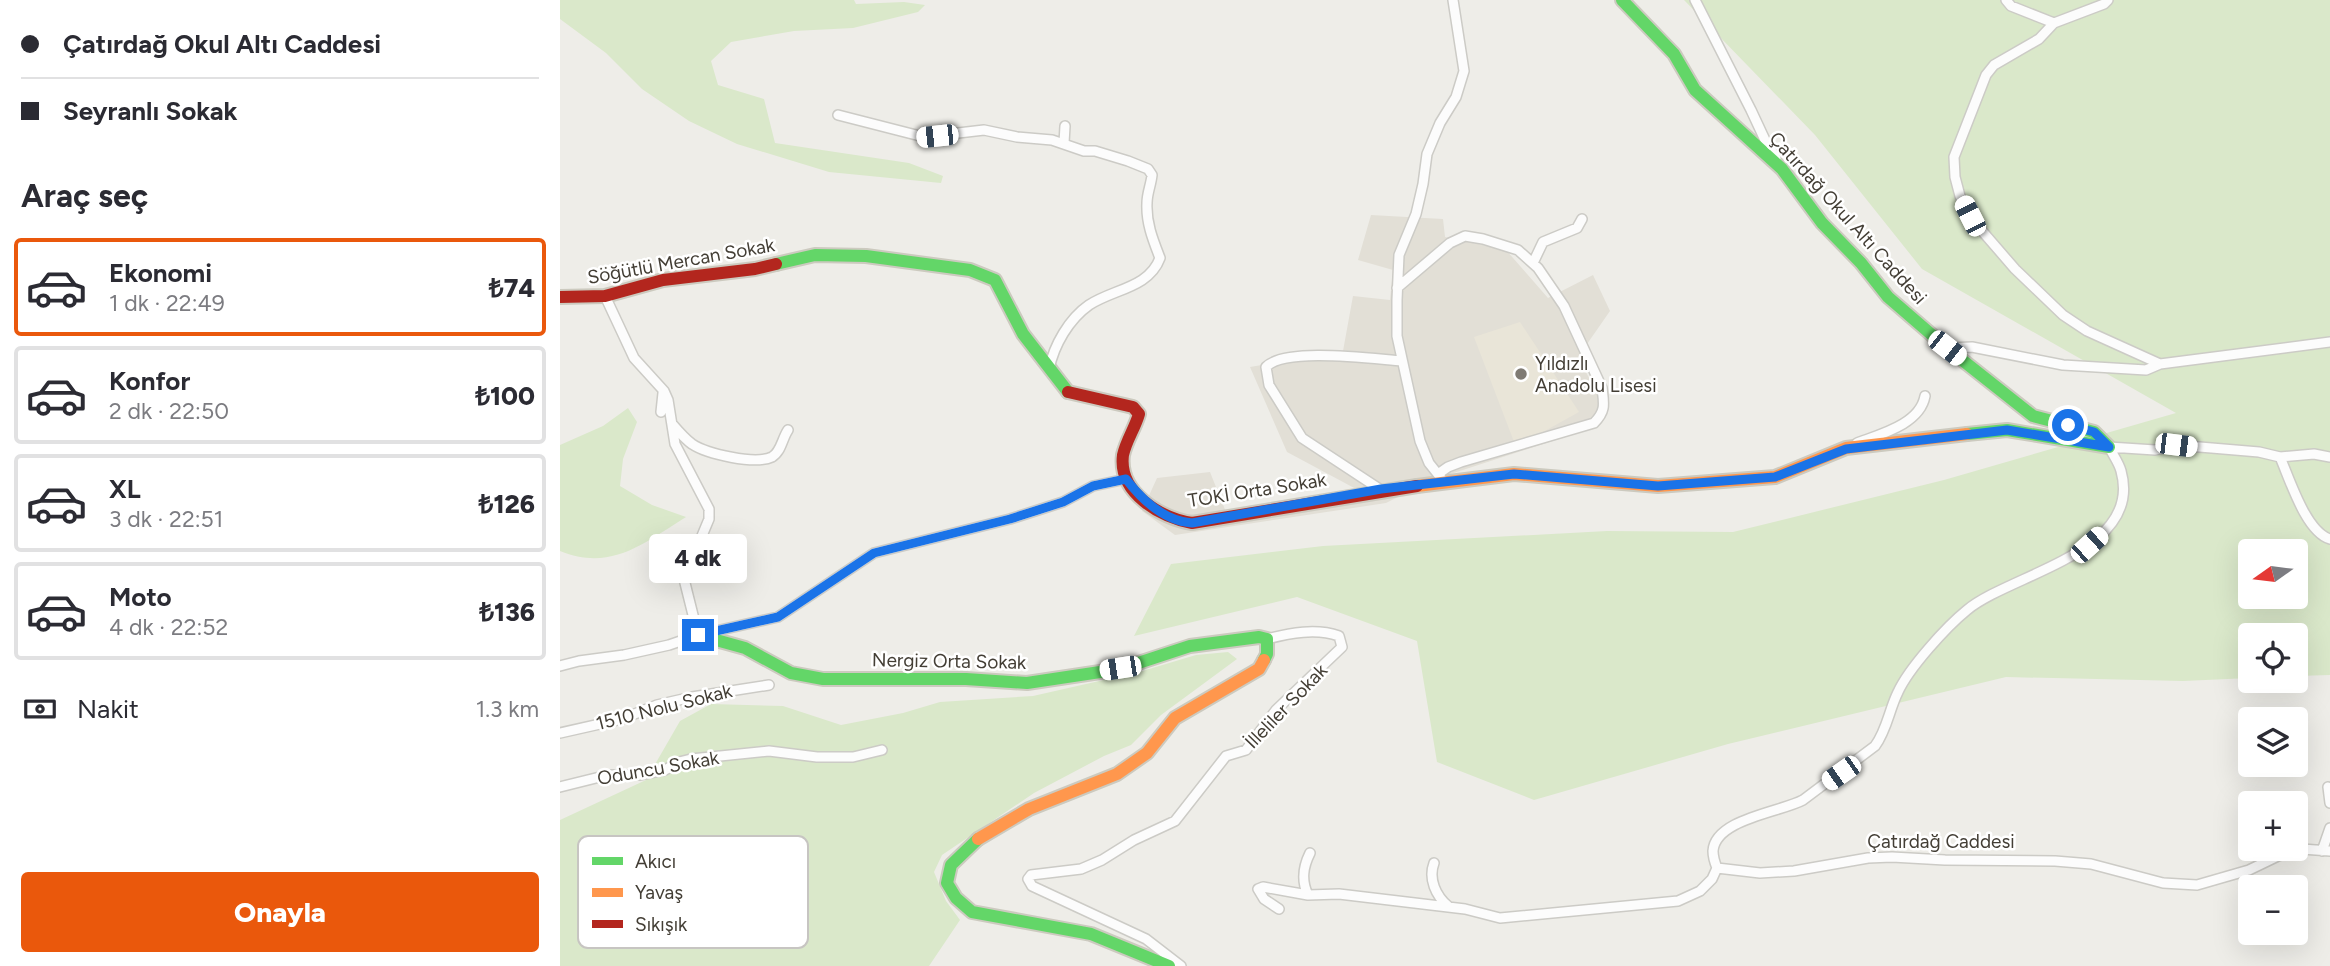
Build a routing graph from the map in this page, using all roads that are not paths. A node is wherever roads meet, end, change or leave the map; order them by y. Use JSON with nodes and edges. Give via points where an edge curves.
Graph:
{"nodes":[{"id":1,"x":1453,"y":0,"type":"edge"},
{"id":2,"x":1622,"y":0,"type":"edge"},
{"id":3,"x":1695,"y":0,"type":"edge"},
{"id":4,"x":2006,"y":0,"type":"edge"},
{"id":5,"x":2108,"y":0,"type":"edge"},
{"id":6,"x":2054,"y":23,"type":"junction"},
{"id":7,"x":838,"y":115,"type":"dead end"},
{"id":8,"x":1065,"y":126,"type":"dead end"},
{"id":9,"x":1063,"y":144,"type":"junction"},
{"id":10,"x":1782,"y":169,"type":"junction"},
{"id":11,"x":1581,"y":219,"type":"dead end"},
{"id":12,"x":1532,"y":263,"type":"junction"},
{"id":13,"x":1397,"y":288,"type":"junction"},
{"id":14,"x":606,"y":296,"type":"junction"},
{"id":15,"x":560,"y":297,"type":"edge"},
{"id":16,"x":2330,"y":342,"type":"edge"},
{"id":17,"x":1947,"y":348,"type":"junction"},
{"id":18,"x":1402,"y":361,"type":"junction"},
{"id":19,"x":2160,"y":364,"type":"junction"},
{"id":20,"x":1049,"y":369,"type":"junction"},
{"id":21,"x":664,"y":391,"type":"junction"},
{"id":22,"x":1925,"y":396,"type":"dead end"},
{"id":23,"x":661,"y":412,"type":"dead end"},
{"id":24,"x":673,"y":424,"type":"junction"},
{"id":25,"x":788,"y":430,"type":"dead end"},
{"id":26,"x":2109,"y":447,"type":"junction"},
{"id":27,"x":1846,"y":449,"type":"junction"},
{"id":28,"x":2280,"y":457,"type":"junction"},
{"id":29,"x":2330,"y":457,"type":"edge"},
{"id":30,"x":1126,"y":479,"type":"junction"},
{"id":31,"x":1442,"y":479,"type":"junction"},
{"id":32,"x":1381,"y":489,"type":"junction"},
{"id":33,"x":2330,"y":539,"type":"edge"},
{"id":34,"x":698,"y":635,"type":"junction"},
{"id":35,"x":1267,"y":639,"type":"junction"},
{"id":36,"x":560,"y":666,"type":"edge"},
{"id":37,"x":769,"y":685,"type":"dead end"},
{"id":38,"x":560,"y":733,"type":"edge"},
{"id":39,"x":882,"y":750,"type":"dead end"},
{"id":40,"x":560,"y":787,"type":"edge"},
{"id":41,"x":2328,"y":788,"type":"dead end"},
{"id":42,"x":2330,"y":803,"type":"edge"},
{"id":43,"x":2330,"y":828,"type":"edge"},
{"id":44,"x":2326,"y":851,"type":"edge"},
{"id":45,"x":1310,"y":853,"type":"dead end"},
{"id":46,"x":1434,"y":863,"type":"dead end"},
{"id":47,"x":1717,"y":868,"type":"junction"},
{"id":48,"x":1308,"y":895,"type":"junction"},
{"id":49,"x":1450,"y":907,"type":"junction"},
{"id":50,"x":1279,"y":909,"type":"dead end"},
{"id":51,"x":1169,"y":966,"type":"edge"},
{"id":52,"x":1181,"y":966,"type":"edge"}],
"edges":[{"from":1,"to":13,"type":"street","via":[[1464,71],[1427,154],[1416,214],[1399,255]]},
{"from":2,"to":10,"type":"street","name":"Çatırdağ Okul Altı Caddesi","via":[[1674,54],[1695,90]]},
{"from":3,"to":10,"type":"street"},
{"from":4,"to":6,"type":"street"},
{"from":5,"to":6,"type":"street"},
{"from":6,"to":19,"type":"street","via":[[2039,39],[1994,65],[1986,75],[1954,157],[1960,196],[1970,216],[2015,269],[2063,315]]},
{"from":7,"to":9,"type":"street","via":[[923,137],[984,130]]},
{"from":8,"to":9,"type":"street"},
{"from":9,"to":20,"type":"street","via":[[1148,169],[1152,175],[1147,215],[1160,258],[1149,276],[1090,304],[1074,319],[1056,347]]},
{"from":10,"to":17,"type":"street","name":"Çatırdağ Okul Altı Caddesi","via":[[1822,223],[1888,297]]},
{"from":11,"to":12,"type":"street","via":[[1577,228],[1543,242]]},
{"from":12,"to":13,"type":"street","via":[[1518,250],[1465,236],[1450,243]]},
{"from":12,"to":31,"type":"street","via":[[1576,330],[1602,388],[1602,415],[1594,422],[1448,467]]},
{"from":13,"to":18,"type":"street"},
{"from":14,"to":15,"type":"street","name":"Söğütlü Mercan Sokak"},
{"from":14,"to":20,"type":"street","name":"Söğütlü Mercan Sokak","via":[[663,280],[754,269],[815,255],[866,256],[970,270],[995,280],[1023,334]]},
{"from":14,"to":21,"type":"street","via":[[634,358]]},
{"from":16,"to":19,"type":"street"},
{"from":17,"to":19,"type":"street","via":[[1972,347],[2063,365],[2146,370]]},
{"from":17,"to":26,"type":"street","name":"Çatırdağ Okul Altı Caddesi","via":[[2033,416],[2094,432]]},
{"from":18,"to":31,"type":"street","via":[[1420,441]]},
{"from":18,"to":32,"type":"street","via":[[1319,355],[1283,358],[1266,368],[1269,384],[1302,438]]},
{"from":20,"to":30,"type":"street","via":[[1070,394],[1133,407],[1139,414],[1126,445]]},
{"from":21,"to":23,"type":"street"},
{"from":21,"to":24,"type":"street"},
{"from":22,"to":27,"type":"street","via":[[1916,415]]},
{"from":24,"to":25,"type":"street","via":[[695,446],[748,459],[771,457],[780,450]]},
{"from":24,"to":34,"type":"street","via":[[675,444],[709,509],[684,579]]},
{"from":26,"to":27,"type":"street","via":[[2007,430]]},
{"from":26,"to":28,"type":"street","via":[[2155,450],[2176,445]]},
{"from":26,"to":47,"type":"street","via":[[2121,471],[2122,498],[2107,528],[2068,559],[1967,610],[1903,683],[1875,746],[1803,800],[1749,817],[1727,830],[1715,844]]},
{"from":27,"to":31,"type":"street","via":[[1775,477],[1658,486],[1514,474]]},
{"from":28,"to":29,"type":"street"},
{"from":28,"to":33,"type":"street","via":[[2308,521],[2322,537]]},
{"from":30,"to":32,"type":"street","name":"TOKİ Orta Sokak","via":[[1142,499],[1179,522],[1192,523]]},
{"from":30,"to":34,"type":"street","via":[[1093,486],[1063,502],[1010,519],[874,553],[778,617]]},
{"from":31,"to":32,"type":"street","name":"TOKİ Orta Sokak"},
{"from":34,"to":35,"type":"street","name":"Nergiz Orta Sokak","via":[[745,649],[792,673],[823,679],[966,678],[1027,683],[1120,668],[1190,646]]},
{"from":34,"to":36,"type":"street"},
{"from":35,"to":51,"type":"street","via":[[1267,654],[1259,668],[1175,718],[1147,753],[1117,774],[1029,809],[972,842],[951,865],[947,884],[972,912],[1091,934]]},
{"from":35,"to":52,"type":"street","name":"İlleliler Sokak","via":[[1329,632],[1339,636],[1342,647],[1276,710],[1246,750],[1226,756],[1175,821],[1081,869],[1031,875],[1028,880],[1032,886],[1146,939]]},
{"from":37,"to":38,"type":"street","name":"1510 Nolu Sokak","via":[[657,705],[622,719]]},
{"from":39,"to":40,"type":"street","name":"Oduncu Sokak","via":[[853,757],[769,751],[691,759],[665,770],[608,775]]},
{"from":41,"to":42,"type":"street"},
{"from":43,"to":44,"type":"street"},
{"from":44,"to":47,"type":"street","name":"Çatırdağ Caddesi","via":[[2302,849],[2197,886],[2055,861],[1892,857],[1794,871]]},
{"from":45,"to":48,"type":"street","via":[[1304,868]]},
{"from":46,"to":49,"type":"street","via":[[1435,890]]},
{"from":47,"to":49,"type":"street","via":[[1700,891],[1678,901],[1500,918]]},
{"from":48,"to":49,"type":"street","via":[[1339,894]]},
{"from":48,"to":50,"type":"street","via":[[1258,890]]}]}
